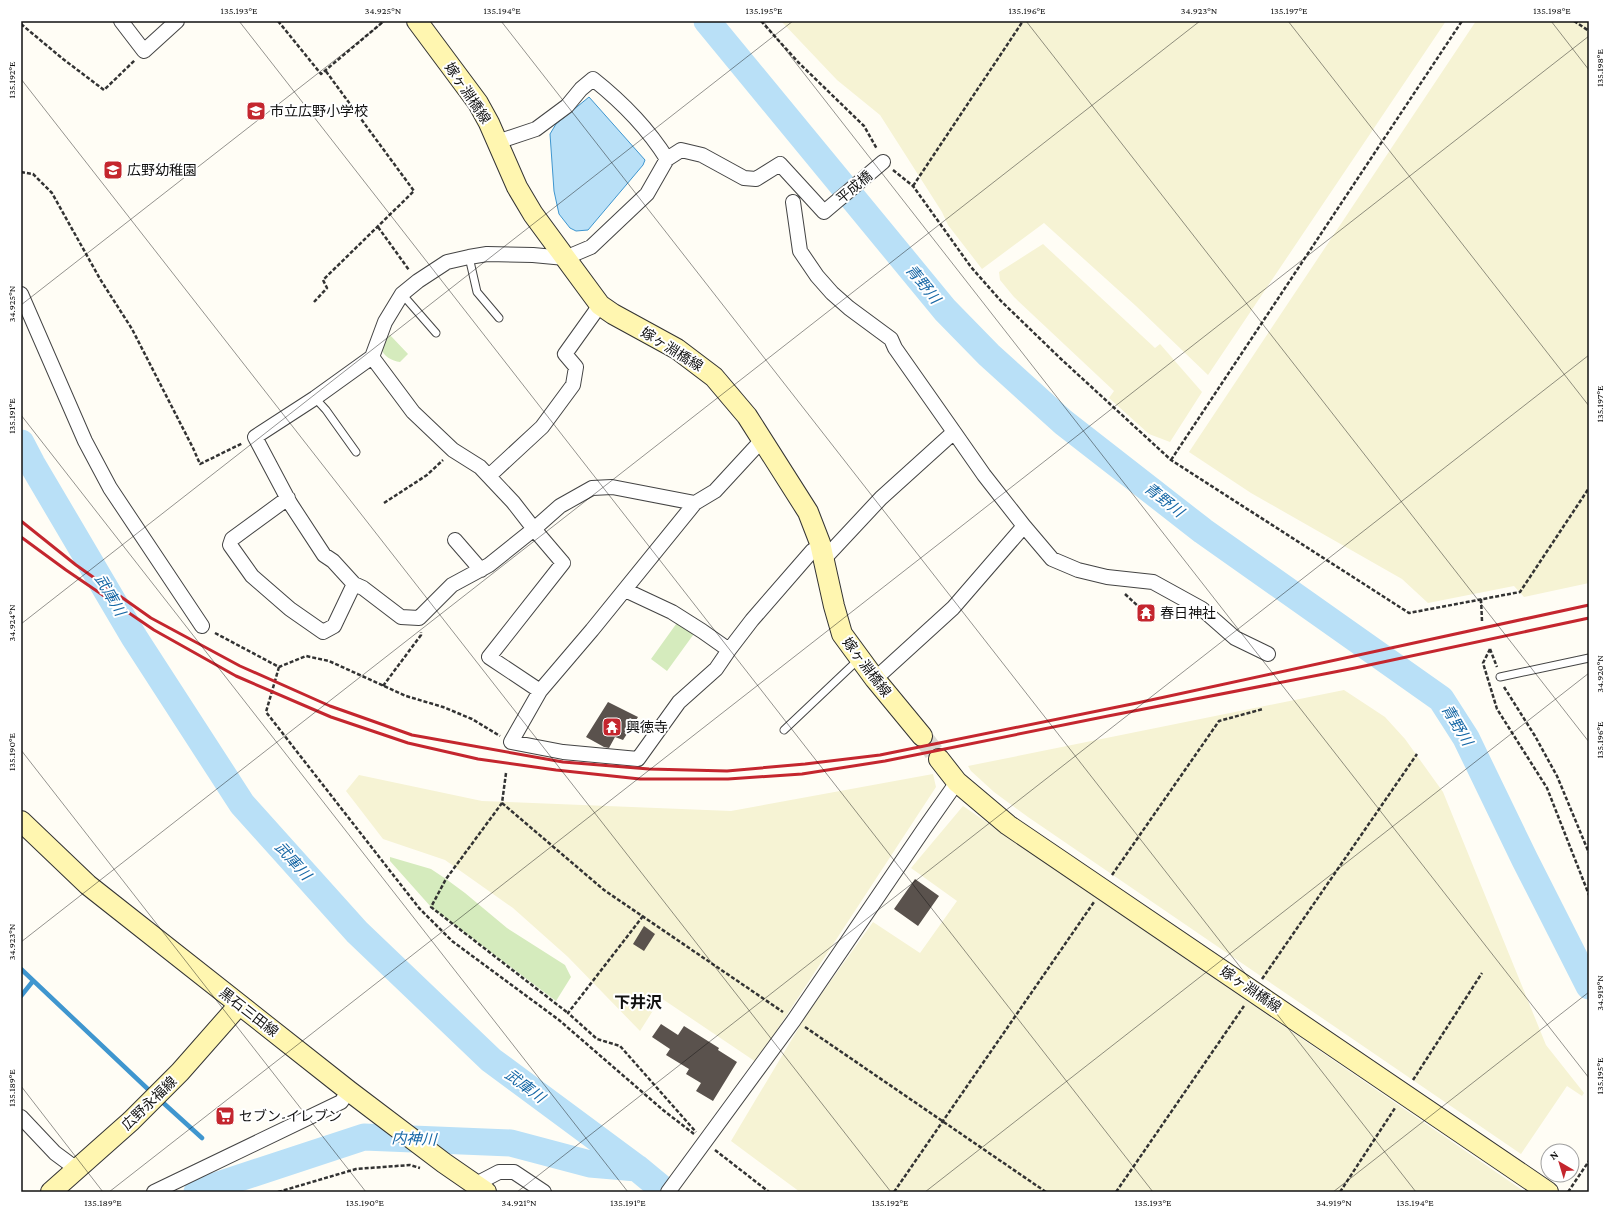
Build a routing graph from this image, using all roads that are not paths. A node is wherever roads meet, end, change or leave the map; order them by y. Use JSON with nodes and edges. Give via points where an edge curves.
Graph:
{"nodes":[{"id":1,"x":121,"y":21,"type":"edge"},
{"id":2,"x":177,"y":21,"type":"edge"},
{"id":3,"x":418,"y":21,"type":"edge"},
{"id":4,"x":497,"y":142,"type":"junction"},
{"id":5,"x":667,"y":159,"type":"junction"},
{"id":6,"x":884,"y":162,"type":"road end"},
{"id":7,"x":793,"y":202,"type":"dead end"},
{"id":8,"x":469,"y":256,"type":"junction"},
{"id":9,"x":565,"y":258,"type":"junction"},
{"id":10,"x":21,"y":294,"type":"edge"},
{"id":11,"x":402,"y":294,"type":"junction"},
{"id":12,"x":600,"y":305,"type":"junction"},
{"id":13,"x":499,"y":318,"type":"dead end"},
{"id":14,"x":436,"y":333,"type":"dead end"},
{"id":15,"x":372,"y":357,"type":"junction"},
{"id":16,"x":315,"y":398,"type":"junction"},
{"id":17,"x":954,"y":432,"type":"junction"},
{"id":18,"x":762,"y":440,"type":"junction"},
{"id":19,"x":356,"y":452,"type":"dead end"},
{"id":20,"x":489,"y":476,"type":"junction"},
{"id":21,"x":288,"y":498,"type":"junction"},
{"id":22,"x":695,"y":503,"type":"junction"},
{"id":23,"x":1024,"y":526,"type":"junction"},
{"id":24,"x":534,"y":528,"type":"junction"},
{"id":25,"x":455,"y":540,"type":"dead end"},
{"id":26,"x":822,"y":552,"type":"junction"},
{"id":27,"x":481,"y":570,"type":"junction"},
{"id":28,"x":354,"y":584,"type":"junction"},
{"id":29,"x":625,"y":590,"type":"junction"},
{"id":30,"x":202,"y":626,"type":"road end"},
{"id":31,"x":729,"y":650,"type":"junction"},
{"id":32,"x":1268,"y":654,"type":"dead end"},
{"id":33,"x":860,"y":658,"type":"junction"},
{"id":34,"x":1589,"y":658,"type":"edge"},
{"id":35,"x":1500,"y":677,"type":"road end"},
{"id":36,"x":875,"y":679,"type":"junction"},
{"id":37,"x":540,"y":691,"type":"junction"},
{"id":38,"x":784,"y":730,"type":"dead end"},
{"id":39,"x":922,"y":736,"type":"tunnel mouth"},
{"id":40,"x":939,"y":759,"type":"tunnel mouth"},
{"id":41,"x":957,"y":782,"type":"junction"},
{"id":42,"x":21,"y":821,"type":"edge"},
{"id":43,"x":239,"y":1005,"type":"junction"},
{"id":44,"x":349,"y":1091,"type":"junction"},
{"id":45,"x":21,"y":1117,"type":"edge"},
{"id":46,"x":78,"y":1170,"type":"junction"},
{"id":47,"x":481,"y":1188,"type":"edge"},
{"id":48,"x":50,"y":1192,"type":"edge"},
{"id":49,"x":154,"y":1192,"type":"edge"},
{"id":50,"x":544,"y":1192,"type":"edge"},
{"id":51,"x":668,"y":1192,"type":"edge"},
{"id":52,"x":1548,"y":1192,"type":"edge"}],
"edges":[{"from":1,"to":2,"type":"street","via":[[144,51]]},
{"from":3,"to":4,"type":"street","name":"嫁ヶ淵橋線","via":[[478,103]]},
{"from":4,"to":5,"type":"street","via":[[536,129],[567,106],[593,79],[641,122]]},
{"from":4,"to":9,"type":"street","name":"嫁ヶ淵橋線","via":[[517,187]]},
{"from":5,"to":6,"type":"street","name":"平成橋","via":[[681,150],[702,155],[744,178],[756,179],[780,164],[824,212]]},
{"from":5,"to":9,"type":"street","via":[[647,194],[591,247]]},
{"from":7,"to":17,"type":"street","via":[[800,251],[817,276],[849,308],[891,339]]},
{"from":8,"to":9,"type":"street","via":[[487,254]]},
{"from":8,"to":11,"type":"street","via":[[447,262]]},
{"from":8,"to":13,"type":"lane","via":[[477,292]]},
{"from":9,"to":12,"type":"street","name":"嫁ヶ淵橋線"},
{"from":10,"to":30,"type":"street","via":[[85,441],[110,488]]},
{"from":11,"to":14,"type":"lane"},
{"from":11,"to":15,"type":"street","via":[[385,322]]},
{"from":12,"to":18,"type":"street","name":"嫁ヶ淵橋線","via":[[677,349],[714,377],[747,416]]},
{"from":12,"to":20,"type":"street","via":[[565,354],[576,367],[574,385],[542,427]]},
{"from":15,"to":16,"type":"street"},
{"from":15,"to":20,"type":"street","via":[[413,412],[454,450]]},
{"from":16,"to":19,"type":"lane"},
{"from":16,"to":21,"type":"street","via":[[255,437]]},
{"from":17,"to":23,"type":"street"},
{"from":17,"to":26,"type":"street"},
{"from":18,"to":22,"type":"street","via":[[715,491]]},
{"from":18,"to":26,"type":"street","name":"嫁ヶ淵橋線","via":[[808,512]]},
{"from":20,"to":24,"type":"street"},
{"from":21,"to":28,"type":"street","via":[[324,555]]},
{"from":21,"to":28,"type":"street","via":[[232,539],[230,545],[252,576],[323,632],[334,626]]},
{"from":22,"to":24,"type":"street","via":[[612,487],[592,488],[560,506]]},
{"from":22,"to":29,"type":"street"},
{"from":23,"to":32,"type":"street","via":[[1052,559],[1078,570],[1107,577],[1153,582],[1202,609],[1235,638]]},
{"from":23,"to":36,"type":"street","via":[[953,608]]},
{"from":24,"to":27,"type":"street"},
{"from":24,"to":37,"type":"street","via":[[563,562],[489,657]]},
{"from":25,"to":27,"type":"street"},
{"from":26,"to":31,"type":"street","via":[[812,551]]},
{"from":26,"to":33,"type":"street","name":"嫁ヶ淵橋線","via":[[842,634]]},
{"from":27,"to":28,"type":"street","via":[[452,585],[419,618],[401,617]]},
{"from":29,"to":31,"type":"street","via":[[672,612]]},
{"from":29,"to":37,"type":"street"},
{"from":31,"to":37,"type":"street","via":[[716,669],[679,702],[638,759],[563,752],[511,742]]},
{"from":33,"to":36,"type":"street","name":"嫁ヶ淵橋線"},
{"from":33,"to":38,"type":"lane"},
{"from":34,"to":35,"type":"lane"},
{"from":36,"to":39,"type":"street","name":"嫁ヶ淵橋線"},
{"from":40,"to":41,"type":"street","name":"嫁ヶ淵橋線"},
{"from":41,"to":51,"type":"street","via":[[794,1020]]},
{"from":41,"to":52,"type":"street","name":"嫁ヶ淵橋線","via":[[1008,825]]},
{"from":42,"to":43,"type":"street","name":"黒石三田線","via":[[88,885]]},
{"from":43,"to":44,"type":"street","name":"黒石三田線"},
{"from":43,"to":46,"type":"street","name":"広野永福線","via":[[180,1072]]},
{"from":44,"to":47,"type":"street","name":"黒石三田線"},
{"from":44,"to":49,"type":"street","via":[[341,1102]]},
{"from":45,"to":46,"type":"street","via":[[55,1153]]},
{"from":46,"to":48,"type":"street","name":"広野永福線"},
{"from":47,"to":50,"type":"street","via":[[499,1172],[514,1172]]}]}
